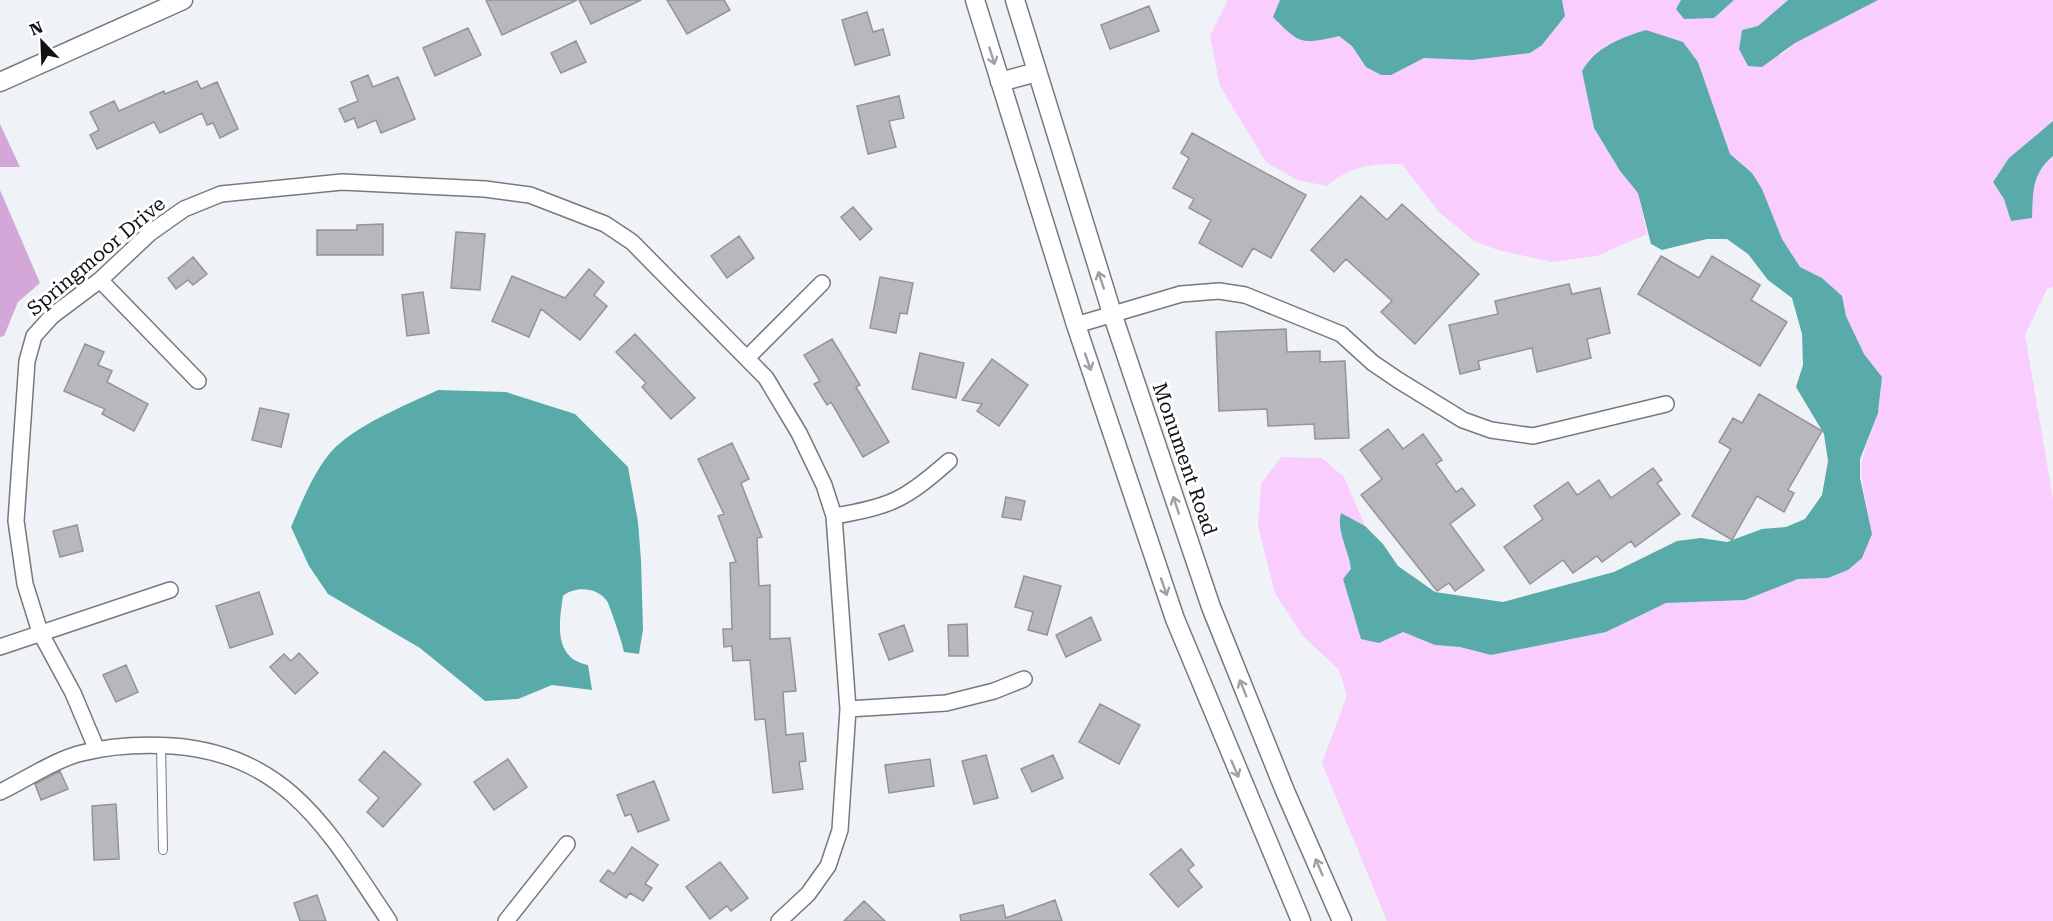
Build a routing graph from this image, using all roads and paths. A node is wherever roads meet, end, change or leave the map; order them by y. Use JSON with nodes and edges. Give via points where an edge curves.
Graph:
{"nodes":[{"id":1,"x":183,"y":0,"type":"edge"},
{"id":2,"x":975,"y":0,"type":"edge"},
{"id":3,"x":1015,"y":0,"type":"edge"},
{"id":4,"x":1036,"y":72,"type":"junction"},
{"id":5,"x":0,"y":82,"type":"edge"},
{"id":6,"x":1000,"y":82,"type":"junction"},
{"id":7,"x":100,"y":280,"type":"junction"},
{"id":8,"x":822,"y":283,"type":"dead end"},
{"id":9,"x":1112,"y":313,"type":"junction"},
{"id":10,"x":1076,"y":325,"type":"junction"},
{"id":11,"x":747,"y":358,"type":"junction"},
{"id":12,"x":198,"y":381,"type":"dead end"},
{"id":13,"x":1666,"y":404,"type":"dead end"},
{"id":14,"x":949,"y":461,"type":"dead end"},
{"id":15,"x":834,"y":516,"type":"junction"},
{"id":16,"x":170,"y":590,"type":"dead end"},
{"id":17,"x":40,"y":632,"type":"junction"},
{"id":18,"x":0,"y":647,"type":"edge"},
{"id":19,"x":1023,"y":679,"type":"dead end"},
{"id":20,"x":848,"y":709,"type":"junction"},
{"id":21,"x":161,"y":746,"type":"junction"},
{"id":22,"x":97,"y":750,"type":"junction"},
{"id":23,"x":0,"y":792,"type":"edge"},
{"id":24,"x":567,"y":844,"type":"dead end"},
{"id":25,"x":163,"y":850,"type":"dead end"},
{"id":26,"x":389,"y":921,"type":"edge"},
{"id":27,"x":506,"y":921,"type":"edge"},
{"id":28,"x":779,"y":921,"type":"edge"},
{"id":29,"x":1300,"y":921,"type":"edge"},
{"id":30,"x":1342,"y":921,"type":"edge"}],
"edges":[{"from":1,"to":5,"type":"street"},
{"from":2,"to":6,"type":"street","one_way":true},
{"from":3,"to":4,"type":"street","name":"Monument Road"},
{"from":4,"to":6,"type":"street"},
{"from":9,"to":4,"type":"street","name":"Monument Road","one_way":true},
{"from":6,"to":10,"type":"street"},
{"from":7,"to":11,"type":"street","name":"Springmoor Drive","via":[[142,240],[184,208],[221,194],[342,182],[485,189],[530,195],[605,225],[632,242]]},
{"from":7,"to":12,"type":"street"},
{"from":7,"to":17,"type":"street","name":"Springmoor Drive","via":[[52,316],[34,336],[27,361],[16,521],[25,584]]},
{"from":8,"to":11,"type":"street"},
{"from":9,"to":10,"type":"street"},
{"from":9,"to":13,"type":"street","via":[[1193,292],[1245,295],[1341,334],[1373,363],[1454,414],[1512,435],[1552,433]]},
{"from":30,"to":9,"type":"street","name":"Monument Road","one_way":true,"via":[[1211,607]]},
{"from":10,"to":29,"type":"street","one_way":true,"via":[[1175,619]]},
{"from":11,"to":15,"type":"street","name":"Springmoor Drive","via":[[766,378],[799,433]]},
{"from":14,"to":15,"type":"street","via":[[921,486],[886,506]]},
{"from":15,"to":20,"type":"street","name":"Springmoor Drive"},
{"from":16,"to":17,"type":"street"},
{"from":17,"to":18,"type":"street"},
{"from":17,"to":22,"type":"street","name":"Springmoor Drive","via":[[73,693]]},
{"from":19,"to":20,"type":"street","via":[[946,704]]},
{"from":20,"to":28,"type":"street","name":"Springmoor Drive","via":[[840,830],[828,867],[808,894]]},
{"from":21,"to":22,"type":"street","via":[[134,743]]},
{"from":21,"to":25,"type":"lane"},
{"from":21,"to":26,"type":"street","via":[[211,751],[243,762],[294,795],[325,827]]},
{"from":22,"to":23,"type":"street","via":[[80,753]]},
{"from":24,"to":27,"type":"street"}]}
